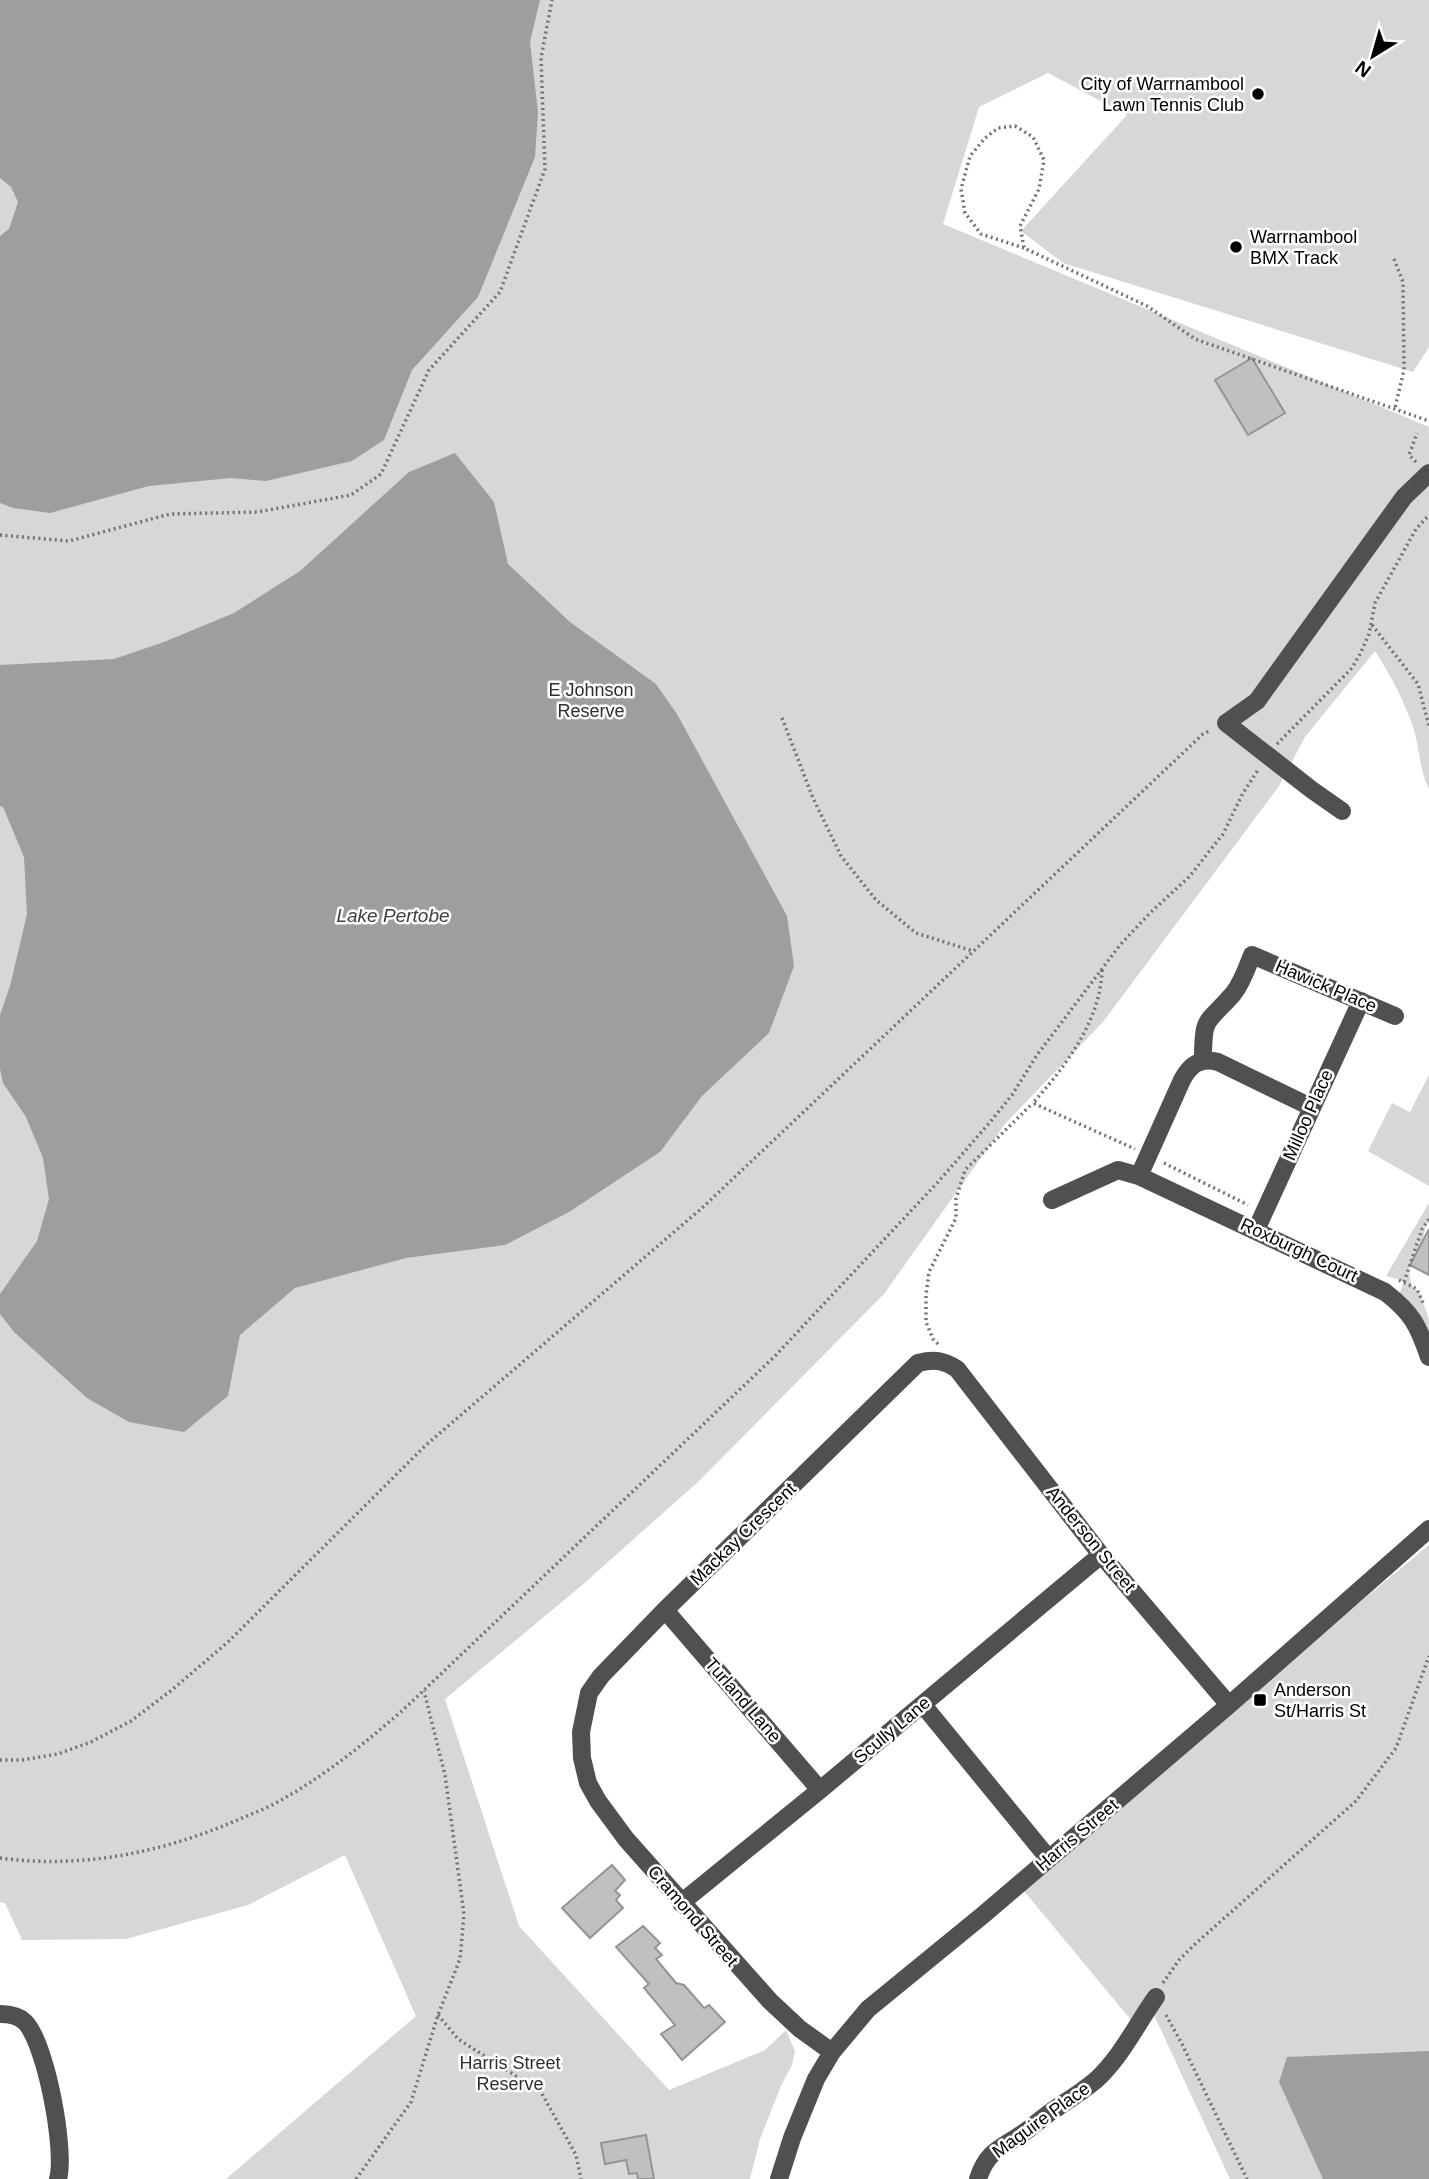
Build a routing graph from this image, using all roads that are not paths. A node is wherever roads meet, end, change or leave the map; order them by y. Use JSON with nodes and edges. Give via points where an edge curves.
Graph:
{"nodes":[{"id":1,"x":1429,"y":474,"type":"edge"},
{"id":2,"x":1342,"y":811,"type":"dead end"},
{"id":3,"x":1361,"y":1001,"type":"junction"},
{"id":4,"x":1395,"y":1016,"type":"dead end"},
{"id":5,"x":1203,"y":1060,"type":"junction"},
{"id":6,"x":1311,"y":1107,"type":"junction"},
{"id":7,"x":1139,"y":1176,"type":"junction"},
{"id":8,"x":1052,"y":1200,"type":"dead end"},
{"id":9,"x":1256,"y":1230,"type":"junction"},
{"id":10,"x":1429,"y":1357,"type":"edge"},
{"id":11,"x":952,"y":1366,"type":"joint"},
{"id":12,"x":1429,"y":1529,"type":"edge"},
{"id":13,"x":1101,"y":1555,"type":"junction"},
{"id":14,"x":665,"y":1610,"type":"junction"},
{"id":15,"x":923,"y":1704,"type":"junction"},
{"id":16,"x":1229,"y":1705,"type":"junction"},
{"id":17,"x":582,"y":1758,"type":"joint"},
{"id":18,"x":820,"y":1790,"type":"junction"},
{"id":19,"x":1049,"y":1859,"type":"junction"},
{"id":20,"x":681,"y":1903,"type":"junction"},
{"id":21,"x":1156,"y":1997,"type":"road end"},
{"id":22,"x":0,"y":2014,"type":"edge"},
{"id":23,"x":832,"y":2052,"type":"junction"},
{"id":24,"x":58,"y":2179,"type":"edge"},
{"id":25,"x":779,"y":2179,"type":"edge"},
{"id":26,"x":978,"y":2179,"type":"edge"}],
"edges":[{"from":1,"to":2,"type":"street","via":[[1404,496],[1257,701],[1226,723]]},
{"from":3,"to":4,"type":"street","name":"Hawick Place"},
{"from":3,"to":5,"type":"street","name":"Hawick Place","via":[[1252,955],[1233,994],[1205,1025]]},
{"from":3,"to":6,"type":"street","name":"Milloo Place"},
{"from":5,"to":6,"type":"street","via":[[1218,1062]]},
{"from":5,"to":7,"type":"street","via":[[1186,1073]]},
{"from":6,"to":9,"type":"street","name":"Milloo Place"},
{"from":7,"to":8,"type":"street","via":[[1118,1170]]},
{"from":7,"to":9,"type":"street","name":"Roxburgh Court"},
{"from":9,"to":10,"type":"street","name":"Roxburgh Court","via":[[1385,1292],[1407,1311]]},
{"from":11,"to":13,"type":"street","name":"Anderson Street"},
{"from":11,"to":14,"type":"street","name":"Mackay Crescent","via":[[934,1359],[918,1363]]},
{"from":12,"to":16,"type":"street","name":"Harris Street"},
{"from":13,"to":15,"type":"street","name":"Scully Lane"},
{"from":13,"to":16,"type":"street","name":"Anderson Street"},
{"from":14,"to":17,"type":"street","name":"Mackay Crescent","via":[[589,1693],[581,1732]]},
{"from":14,"to":18,"type":"street","name":"Turland Lane"},
{"from":15,"to":18,"type":"street","name":"Scully Lane"},
{"from":15,"to":19,"type":"street"},
{"from":16,"to":19,"type":"street","name":"Harris Street"},
{"from":17,"to":20,"type":"street","name":"Cramond Street","via":[[598,1801]]},
{"from":18,"to":20,"type":"street","name":"Scully Lane"},
{"from":19,"to":23,"type":"street","name":"Harris Street","via":[[887,1991]]},
{"from":20,"to":23,"type":"street","name":"Cramond Street","via":[[770,2001]]},
{"from":21,"to":26,"type":"street","name":"Maguire Place","via":[[1111,2065],[1084,2090],[1000,2147]]},
{"from":22,"to":24,"type":"street","via":[[25,2022],[35,2036],[54,2107],[61,2163]]},
{"from":23,"to":25,"type":"street","name":"Harris Street","via":[[803,2109]]}]}
